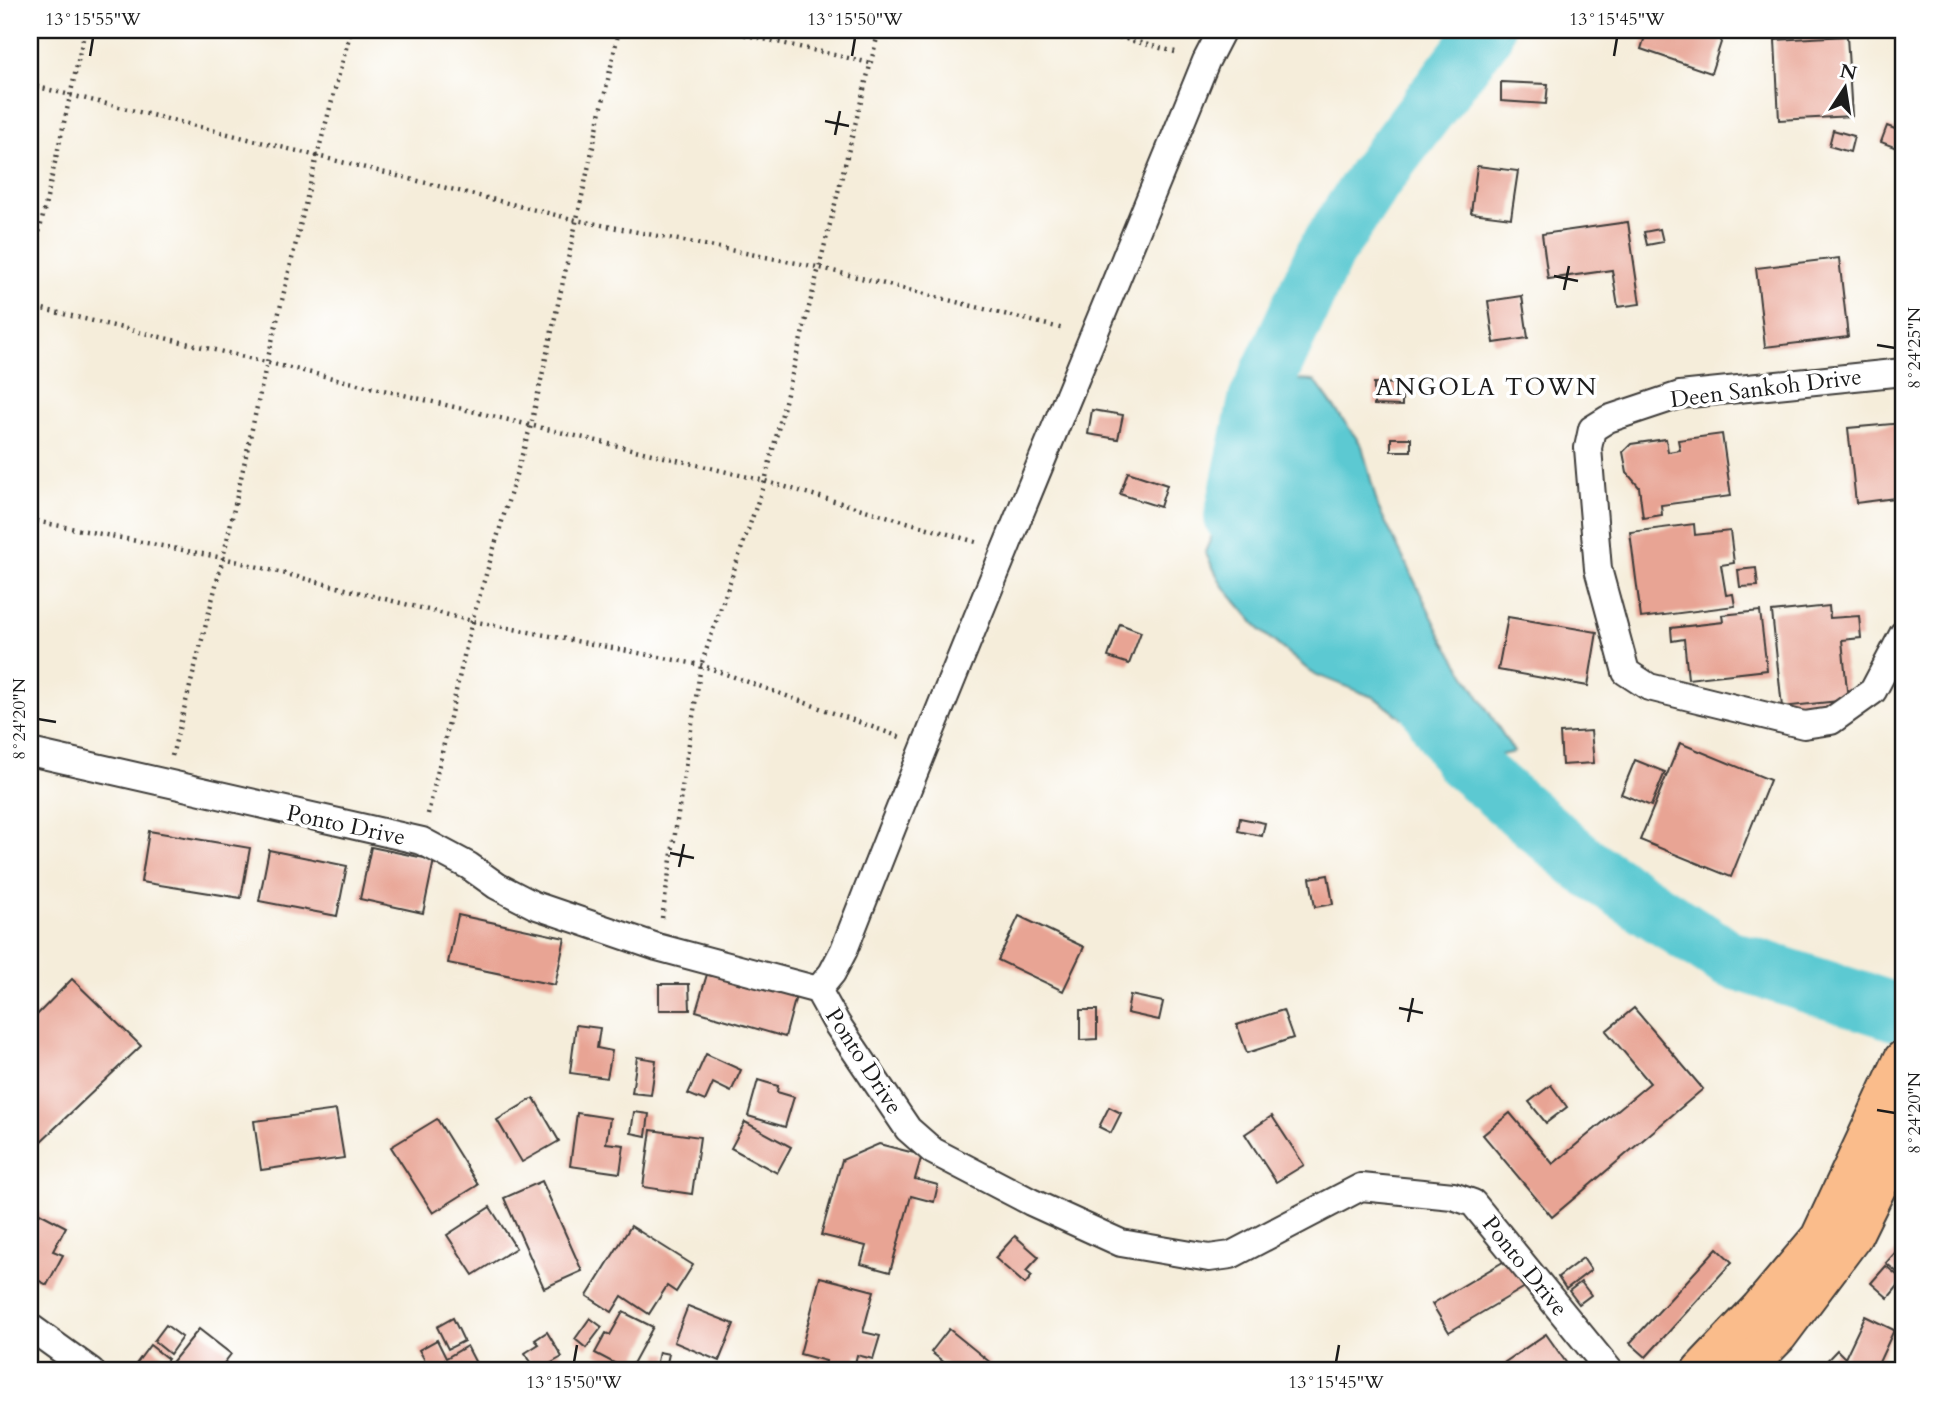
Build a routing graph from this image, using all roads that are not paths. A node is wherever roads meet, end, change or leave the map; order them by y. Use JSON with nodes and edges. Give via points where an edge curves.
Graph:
{"nodes":[{"id":1,"x":1222,"y":30,"type":"edge"},
{"id":2,"x":1903,"y":372,"type":"edge"},
{"id":3,"x":1903,"y":634,"type":"edge"},
{"id":4,"x":30,"y":752,"type":"edge"},
{"id":5,"x":818,"y":990,"type":"junction"},
{"id":6,"x":1903,"y":1060,"type":"edge"},
{"id":7,"x":1903,"y":1133,"type":"edge"},
{"id":8,"x":30,"y":1327,"type":"edge"},
{"id":9,"x":91,"y":1371,"type":"edge"},
{"id":10,"x":1610,"y":1371,"type":"edge"},
{"id":11,"x":1701,"y":1371,"type":"edge"},
{"id":12,"x":1743,"y":1371,"type":"edge"}],
"edges":[{"from":1,"to":5,"type":"street","via":[[923,746],[844,950]]},
{"from":2,"to":3,"type":"street","name":"Deen Sankoh Drive","via":[[1680,395],[1608,419],[1592,429],[1588,447],[1598,569],[1626,672],[1636,681],[1816,725],[1831,721],[1873,691]]},
{"from":4,"to":5,"type":"street","name":"Ponto Drive","via":[[422,841],[534,905],[657,947]]},
{"from":5,"to":10,"type":"street","name":"Ponto Drive","via":[[908,1129],[933,1151],[1031,1202],[1121,1243],[1209,1258],[1231,1255],[1361,1188],[1454,1196],[1473,1203],[1487,1218]]},
{"from":6,"to":11,"type":"main road","via":[[1820,1238]]},
{"from":7,"to":12,"type":"main road","via":[[1853,1235],[1778,1335]]},
{"from":8,"to":9,"type":"street"}]}
